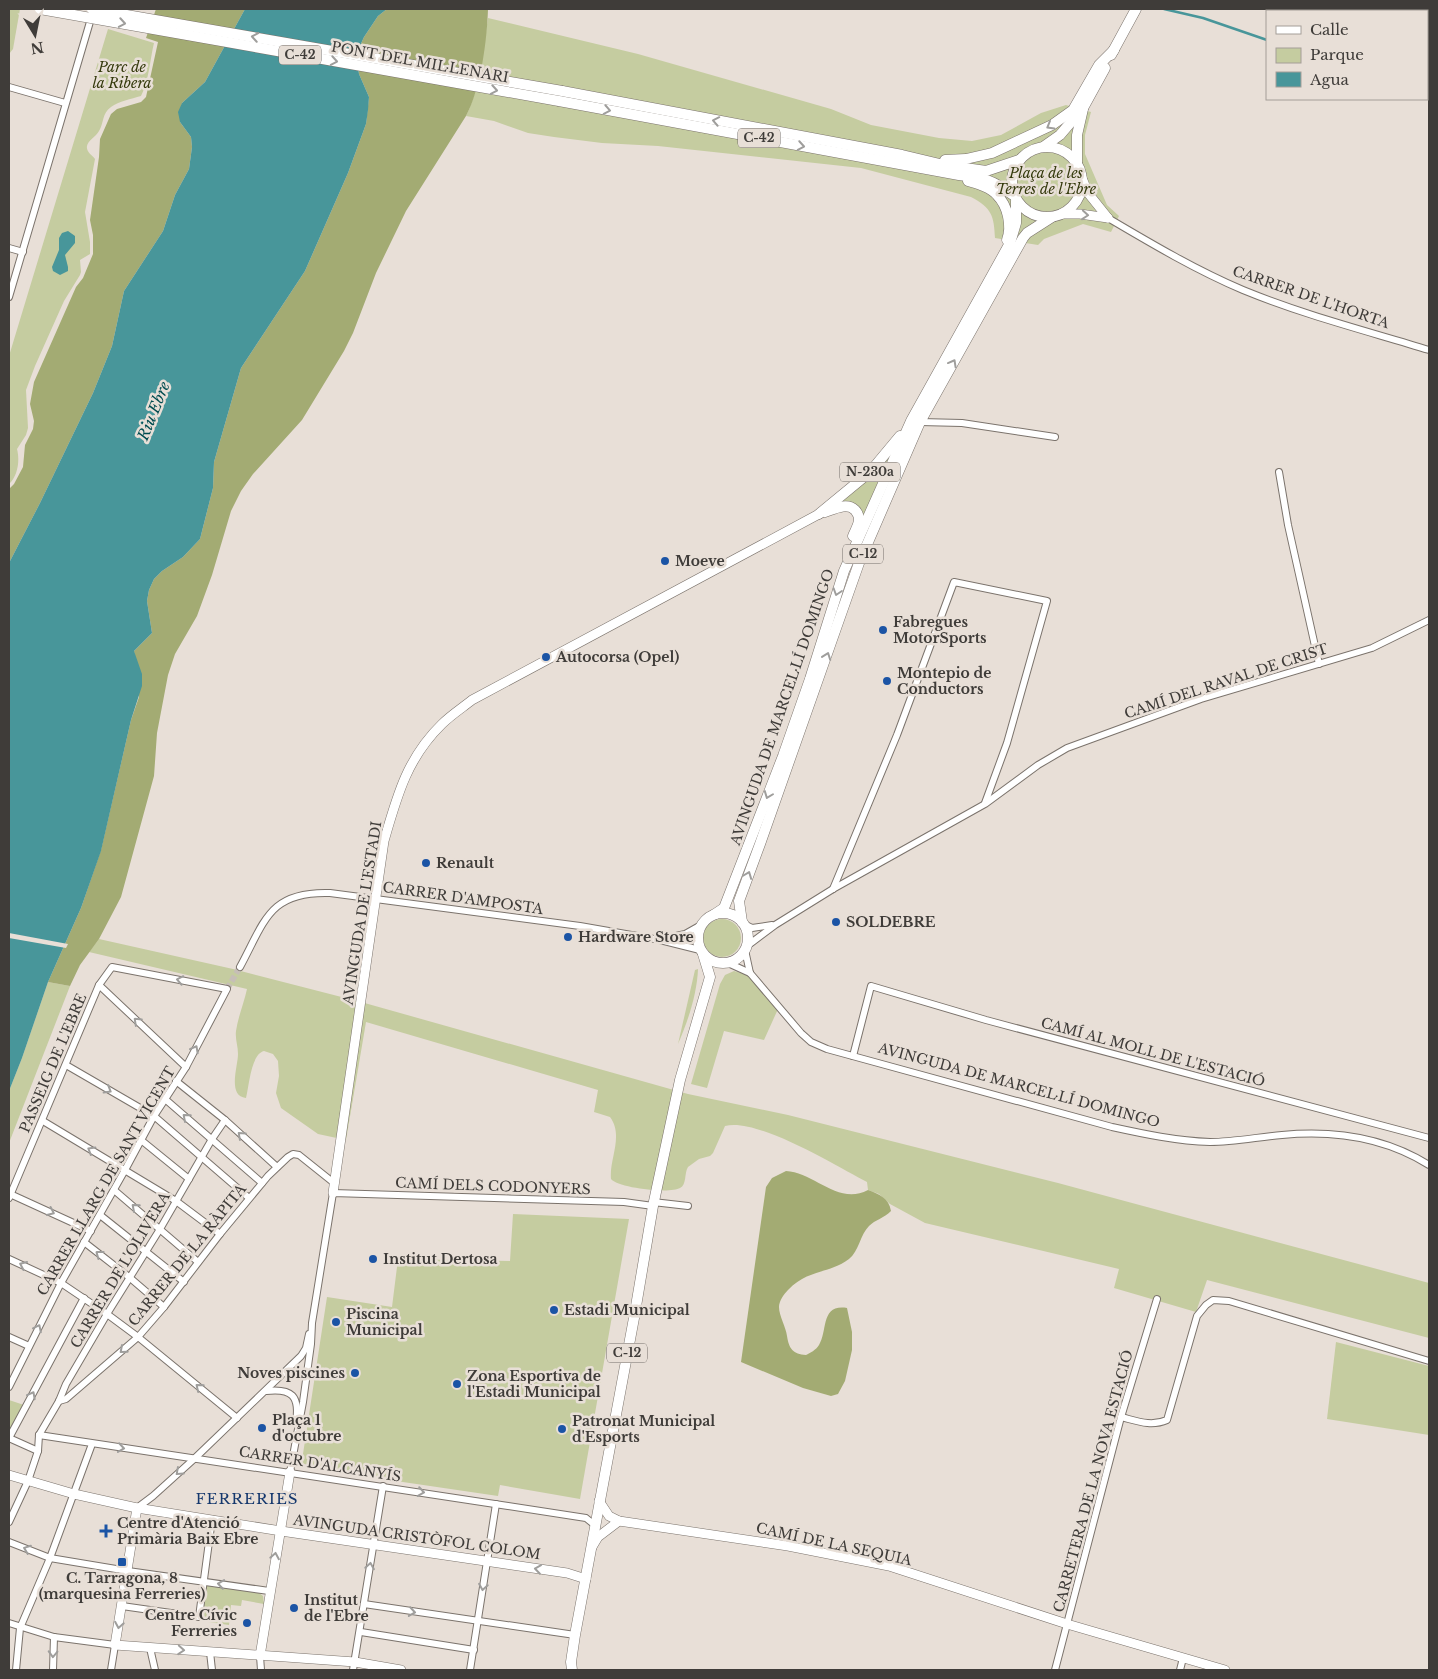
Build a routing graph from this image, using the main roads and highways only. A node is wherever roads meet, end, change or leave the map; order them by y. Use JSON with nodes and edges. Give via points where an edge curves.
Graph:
{"nodes":[{"id":1,"x":40,"y":9,"type":"edge"},
{"id":2,"x":93,"y":9,"type":"edge"},
{"id":3,"x":1136,"y":9,"type":"edge"},
{"id":4,"x":1114,"y":50,"type":"junction"},
{"id":5,"x":561,"y":96,"type":"junction"},
{"id":6,"x":1083,"y":108,"type":"junction"},
{"id":7,"x":1043,"y":147,"type":"junction"},
{"id":8,"x":902,"y":155,"type":"junction"},
{"id":9,"x":1019,"y":160,"type":"junction"},
{"id":10,"x":1076,"y":163,"type":"junction"},
{"id":11,"x":959,"y":175,"type":"junction"},
{"id":12,"x":1015,"y":198,"type":"junction"},
{"id":13,"x":1056,"y":216,"type":"junction"},
{"id":14,"x":997,"y":266,"type":"junction"},
{"id":15,"x":916,"y":421,"type":"junction"},
{"id":16,"x":844,"y":571,"type":"junction"},
{"id":17,"x":715,"y":914,"type":"junction"},
{"id":18,"x":743,"y":923,"type":"junction"},
{"id":19,"x":702,"y":952,"type":"junction"},
{"id":20,"x":727,"y":963,"type":"junction"},
{"id":21,"x":710,"y":977,"type":"junction"},
{"id":22,"x":569,"y":1667,"type":"edge"}],
"edges":[{"from":1,"to":5,"type":"main road","name":"PONT DEL MIL·LENARI","number":"C-42","one_way":true,"bridge":true},
{"from":5,"to":2,"type":"main road","name":"PONT DEL MIL·LENARI","number":"C-42","one_way":true,"bridge":true},
{"from":3,"to":4,"type":"main road"},
{"from":4,"to":6,"type":"main road"},
{"from":4,"to":8,"type":"main road","one_way":true,"via":[[1099,64],[1073,110],[1039,132],[992,153],[966,160]]},
{"from":8,"to":5,"type":"main road","number":"C-42","one_way":true},
{"from":5,"to":11,"type":"main road","number":"C-42","one_way":true},
{"from":6,"to":7,"type":"main road","via":[[1060,134]]},
{"from":6,"to":10,"type":"main road","via":[[1077,135]]},
{"from":7,"to":9,"type":"main road","via":[[1030,151]]},
{"from":7,"to":10,"type":"main road","via":[[1062,150]]},
{"from":8,"to":9,"type":"main road","number":"C-42","via":[[986,171]]},
{"from":9,"to":12,"type":"main road","number":"C-12","via":[[1011,177]]},
{"from":10,"to":13,"type":"main road","number":"C-12","via":[[1082,178],[1079,197],[1070,209]]},
{"from":11,"to":12,"type":"main road","number":"C-42","via":[[988,179]]},
{"from":11,"to":14,"type":"main road","via":[[998,195],[1007,211],[1008,236]]},
{"from":12,"to":13,"type":"main road","via":[[1023,209],[1032,214]]},
{"from":12,"to":14,"type":"main road","number":"C-12","via":[[1014,234]]},
{"from":15,"to":13,"type":"main road","number":"C-12","one_way":true,"via":[[1023,238]]},
{"from":14,"to":15,"type":"main road","name":"AVINGUDA DE MARCEL·LÍ DOMINGO","number":"C-12"},
{"from":15,"to":16,"type":"main road","name":"AVINGUDA DE MARCEL·LÍ DOMINGO","number":"C-12"},
{"from":15,"to":16,"type":"main road","number":"N-230a","via":[[870,472],[819,514],[845,506],[851,507],[859,517]]},
{"from":18,"to":15,"type":"main road","number":"C-12","one_way":true,"via":[[739,901],[742,889],[859,563]]},
{"from":16,"to":17,"type":"main road","name":"AVINGUDA DE MARCEL·LÍ DOMINGO","number":"C-12","one_way":true,"via":[[782,756],[724,908]]},
{"from":17,"to":18,"type":"main road","via":[[732,915]]},
{"from":17,"to":19,"type":"main road","number":"C-12","via":[[701,925],[697,937]]},
{"from":18,"to":20,"type":"main road","number":"C-12","via":[[748,935],[746,948],[740,956]]},
{"from":19,"to":20,"type":"main road","via":[[710,960]]},
{"from":19,"to":21,"type":"main road"},
{"from":20,"to":21,"type":"main road"},
{"from":21,"to":22,"type":"main road","number":"C-12","via":[[680,1080],[653,1204]]}]}
